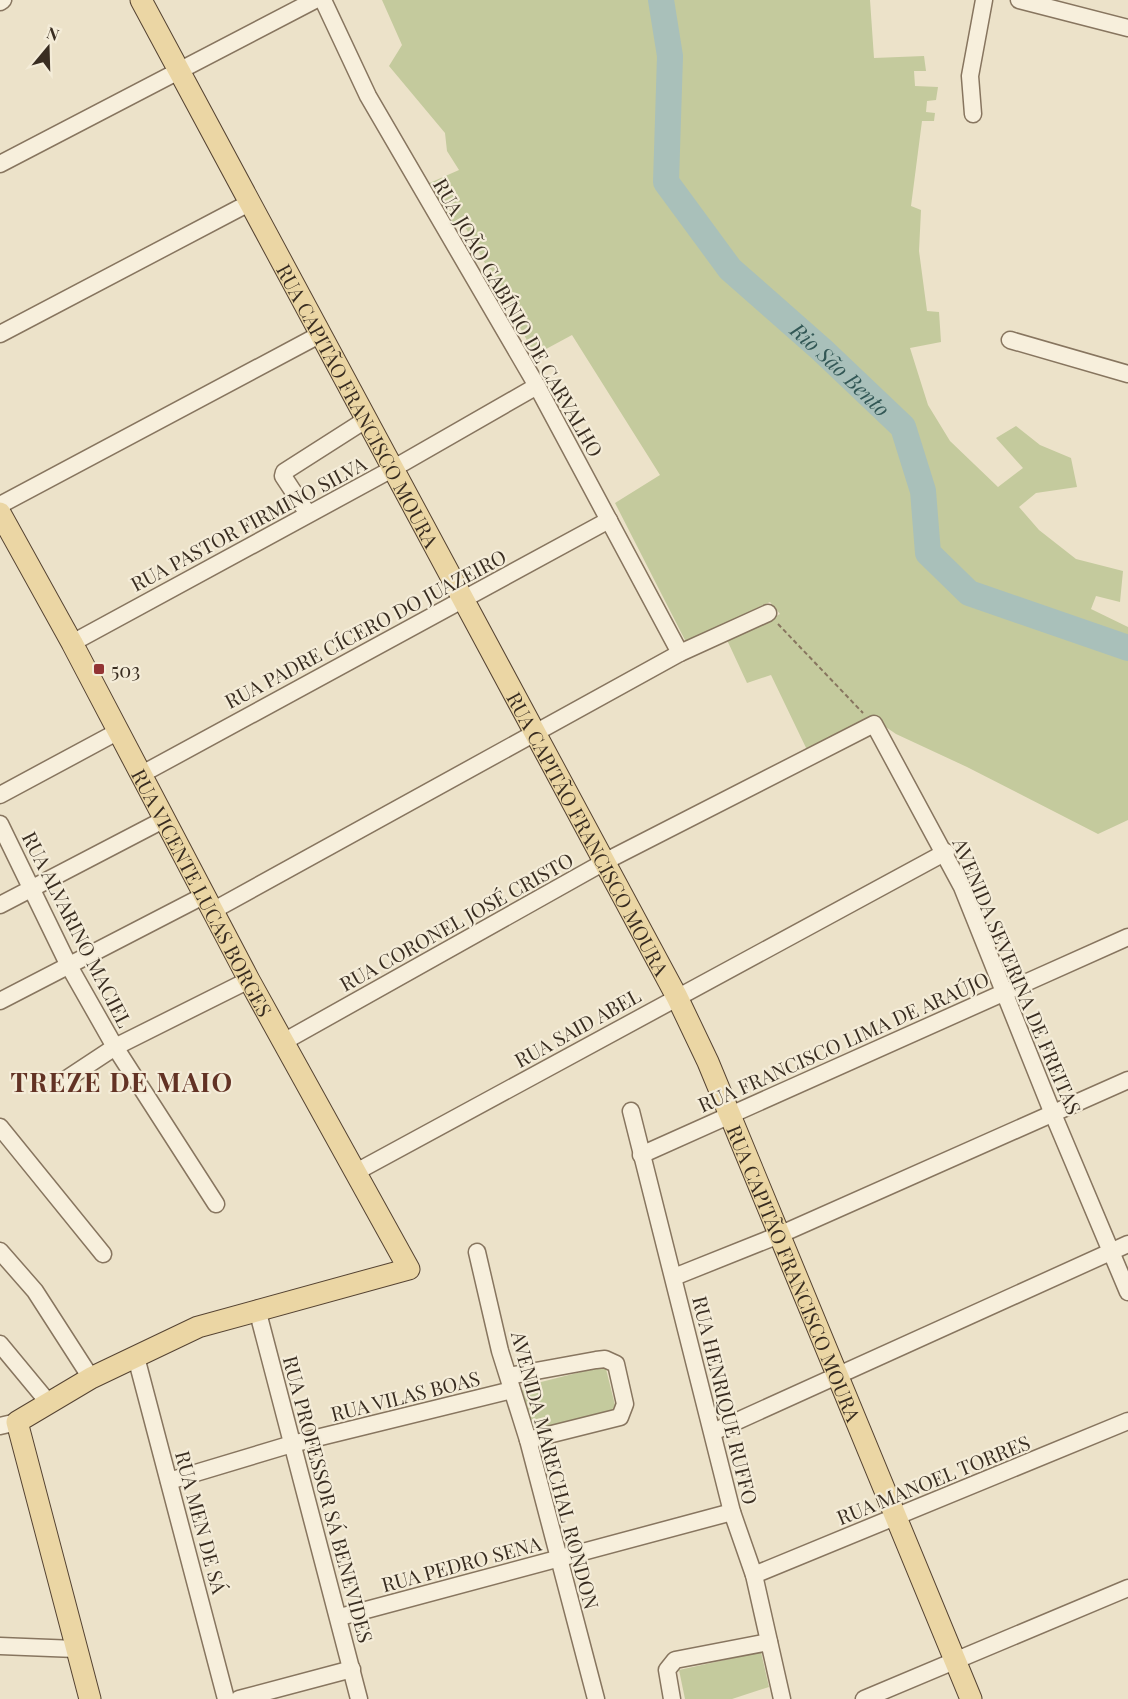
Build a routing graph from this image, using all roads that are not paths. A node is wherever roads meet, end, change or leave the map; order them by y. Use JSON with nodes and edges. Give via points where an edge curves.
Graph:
{"nodes":[{"id":1,"x":141,"y":0,"type":"edge"},
{"id":2,"x":315,"y":0,"type":"edge"},
{"id":3,"x":323,"y":0,"type":"edge"},
{"id":4,"x":984,"y":0,"type":"edge"},
{"id":5,"x":1019,"y":0,"type":"edge"},
{"id":6,"x":1128,"y":28,"type":"edge"},
{"id":7,"x":179,"y":71,"type":"junction"},
{"id":8,"x":973,"y":114,"type":"dead end"},
{"id":9,"x":0,"y":164,"type":"edge"},
{"id":10,"x":251,"y":202,"type":"junction"},
{"id":11,"x":0,"y":334,"type":"edge"},
{"id":12,"x":321,"y":334,"type":"junction"},
{"id":13,"x":1010,"y":340,"type":"dead end"},
{"id":14,"x":1128,"y":374,"type":"edge"},
{"id":15,"x":537,"y":386,"type":"junction"},
{"id":16,"x":367,"y":419,"type":"junction"},
{"id":17,"x":394,"y":468,"type":"junction"},
{"id":18,"x":0,"y":505,"type":"edge"},
{"id":19,"x":0,"y":513,"type":"edge"},
{"id":20,"x":308,"y":514,"type":"junction"},
{"id":21,"x":609,"y":520,"type":"junction"},
{"id":22,"x":462,"y":600,"type":"junction"},
{"id":23,"x":768,"y":613,"type":"road end"},
{"id":24,"x":72,"y":643,"type":"junction"},
{"id":25,"x":680,"y":653,"type":"junction"},
{"id":26,"x":874,"y":724,"type":"joint"},
{"id":27,"x":536,"y":731,"type":"junction"},
{"id":28,"x":117,"y":732,"type":"junction"},
{"id":29,"x":142,"y":774,"type":"junction"},
{"id":30,"x":0,"y":795,"type":"edge"},
{"id":31,"x":165,"y":819,"type":"junction"},
{"id":32,"x":0,"y":824,"type":"edge"},
{"id":33,"x":946,"y":852,"type":"junction"},
{"id":34,"x":606,"y":861,"type":"junction"},
{"id":35,"x":33,"y":889,"type":"junction"},
{"id":36,"x":209,"y":903,"type":"junction"},
{"id":37,"x":0,"y":905,"type":"edge"},
{"id":38,"x":1128,"y":937,"type":"edge"},
{"id":39,"x":69,"y":966,"type":"junction"},
{"id":40,"x":249,"y":980,"type":"junction"},
{"id":41,"x":1005,"y":992,"type":"junction"},
{"id":42,"x":677,"y":997,"type":"junction"},
{"id":43,"x":0,"y":1001,"type":"edge"},
{"id":44,"x":285,"y":1041,"type":"junction"},
{"id":45,"x":115,"y":1047,"type":"junction"},
{"id":46,"x":1128,"y":1080,"type":"edge"},
{"id":47,"x":62,"y":1082,"type":"dead end"},
{"id":48,"x":631,"y":1111,"type":"dead end"},
{"id":49,"x":1053,"y":1114,"type":"junction"},
{"id":50,"x":729,"y":1115,"type":"junction"},
{"id":51,"x":0,"y":1127,"type":"edge"},
{"id":52,"x":12,"y":1145,"type":"junction"},
{"id":53,"x":641,"y":1155,"type":"junction"},
{"id":54,"x":0,"y":1156,"type":"edge"},
{"id":55,"x":356,"y":1172,"type":"junction"},
{"id":56,"x":216,"y":1204,"type":"dead end"},
{"id":57,"x":779,"y":1235,"type":"junction"},
{"id":58,"x":1128,"y":1244,"type":"edge"},
{"id":59,"x":0,"y":1251,"type":"edge"},
{"id":60,"x":1112,"y":1251,"type":"junction"},
{"id":61,"x":477,"y":1252,"type":"dead end"},
{"id":62,"x":103,"y":1254,"type":"dead end"},
{"id":63,"x":674,"y":1277,"type":"junction"},
{"id":64,"x":1128,"y":1292,"type":"edge"},
{"id":65,"x":257,"y":1309,"type":"junction"},
{"id":66,"x":0,"y":1344,"type":"edge"},
{"id":67,"x":136,"y":1357,"type":"junction"},
{"id":68,"x":837,"y":1375,"type":"junction"},
{"id":69,"x":91,"y":1378,"type":"junction"},
{"id":70,"x":510,"y":1383,"type":"junction"},
{"id":71,"x":48,"y":1401,"type":"junction"},
{"id":72,"x":1128,"y":1421,"type":"edge"},
{"id":73,"x":9,"y":1424,"type":"edge"},
{"id":74,"x":713,"y":1432,"type":"junction"},
{"id":75,"x":528,"y":1440,"type":"junction"},
{"id":76,"x":292,"y":1444,"type":"junction"},
{"id":77,"x":169,"y":1481,"type":"junction"},
{"id":78,"x":732,"y":1512,"type":"junction"},
{"id":79,"x":896,"y":1518,"type":"junction"},
{"id":80,"x":558,"y":1560,"type":"junction"},
{"id":81,"x":754,"y":1575,"type":"junction"},
{"id":82,"x":1128,"y":1588,"type":"edge"},
{"id":83,"x":340,"y":1617,"type":"junction"},
{"id":84,"x":769,"y":1642,"type":"junction"},
{"id":85,"x":0,"y":1646,"type":"edge"},
{"id":86,"x":76,"y":1649,"type":"junction"},
{"id":87,"x":956,"y":1659,"type":"junction"},
{"id":88,"x":352,"y":1669,"type":"junction"},
{"id":89,"x":777,"y":1698,"type":"edge"},
{"id":90,"x":90,"y":1699,"type":"edge"},
{"id":91,"x":226,"y":1699,"type":"edge"},
{"id":92,"x":239,"y":1699,"type":"edge"},
{"id":93,"x":359,"y":1699,"type":"edge"},
{"id":94,"x":596,"y":1699,"type":"edge"},
{"id":95,"x":672,"y":1699,"type":"edge"},
{"id":96,"x":864,"y":1699,"type":"edge"},
{"id":97,"x":971,"y":1699,"type":"edge"}],
"edges":[{"from":1,"to":7,"type":"main road","name":"RUA CAPITÃO FRANCISCO MOURA"},
{"from":2,"to":7,"type":"street"},
{"from":3,"to":15,"type":"street","name":"RUA JOÃO GABÍNIO DE CARVALHO","via":[[368,96]]},
{"from":4,"to":8,"type":"street","via":[[971,67]]},
{"from":5,"to":6,"type":"street"},
{"from":7,"to":9,"type":"street"},
{"from":7,"to":10,"type":"main road","name":"RUA CAPITÃO FRANCISCO MOURA"},
{"from":10,"to":11,"type":"street"},
{"from":10,"to":12,"type":"main road","name":"RUA CAPITÃO FRANCISCO MOURA"},
{"from":12,"to":16,"type":"main road","name":"RUA CAPITÃO FRANCISCO MOURA"},
{"from":12,"to":18,"type":"street"},
{"from":13,"to":14,"type":"street"},
{"from":15,"to":17,"type":"street","name":"RUA PASTOR FIRMINO SILVA"},
{"from":15,"to":21,"type":"street","name":"RUA JOÃO GABÍNIO DE CARVALHO"},
{"from":16,"to":17,"type":"main road","name":"RUA CAPITÃO FRANCISCO MOURA"},
{"from":16,"to":20,"type":"street","via":[[284,472]]},
{"from":17,"to":20,"type":"street","name":"RUA PASTOR FIRMINO SILVA"},
{"from":17,"to":22,"type":"main road","name":"RUA CAPITÃO FRANCISCO MOURA"},
{"from":19,"to":24,"type":"main road","name":"RUA VICENTE LUCAS BORGES"},
{"from":20,"to":24,"type":"street","name":"RUA PASTOR FIRMINO SILVA"},
{"from":21,"to":22,"type":"street","name":"RUA PADRE CÍCERO DO JUAZEIRO"},
{"from":21,"to":25,"type":"street","name":"RUA JOÃO GABÍNIO DE CARVALHO"},
{"from":22,"to":27,"type":"main road","name":"RUA CAPITÃO FRANCISCO MOURA"},
{"from":22,"to":29,"type":"street","name":"RUA PADRE CÍCERO DO JUAZEIRO"},
{"from":23,"to":25,"type":"street"},
{"from":24,"to":28,"type":"main road","name":"RUA VICENTE LUCAS BORGES"},
{"from":25,"to":27,"type":"street"},
{"from":26,"to":33,"type":"street","name":"AVENIDA SEVERINA DE FREITAS"},
{"from":26,"to":34,"type":"street","name":"RUA CORONEL JOSÉ CRISTO"},
{"from":27,"to":34,"type":"main road","name":"RUA CAPITÃO FRANCISCO MOURA"},
{"from":27,"to":36,"type":"street"},
{"from":28,"to":29,"type":"main road","name":"RUA VICENTE LUCAS BORGES"},
{"from":28,"to":30,"type":"street"},
{"from":29,"to":31,"type":"main road","name":"RUA VICENTE LUCAS BORGES"},
{"from":31,"to":35,"type":"street"},
{"from":31,"to":36,"type":"main road","name":"RUA VICENTE LUCAS BORGES"},
{"from":32,"to":35,"type":"street","name":"RUA ALVARINO MACIEL"},
{"from":33,"to":41,"type":"street","name":"AVENIDA SEVERINA DE FREITAS"},
{"from":33,"to":42,"type":"street","name":"RUA SAID ABEL"},
{"from":34,"to":42,"type":"main road","name":"RUA CAPITÃO FRANCISCO MOURA"},
{"from":34,"to":44,"type":"street","name":"RUA CORONEL JOSÉ CRISTO"},
{"from":35,"to":37,"type":"street"},
{"from":35,"to":39,"type":"street","name":"RUA ALVARINO MACIEL"},
{"from":36,"to":39,"type":"street"},
{"from":36,"to":40,"type":"main road","name":"RUA VICENTE LUCAS BORGES"},
{"from":38,"to":41,"type":"street","name":"RUA FRANCISCO LIMA DE ARAÚJO"},
{"from":39,"to":43,"type":"street"},
{"from":39,"to":45,"type":"street","name":"RUA ALVARINO MACIEL"},
{"from":40,"to":44,"type":"main road","name":"RUA VICENTE LUCAS BORGES"},
{"from":40,"to":45,"type":"street"},
{"from":41,"to":49,"type":"street","name":"AVENIDA SEVERINA DE FREITAS"},
{"from":41,"to":50,"type":"street","name":"RUA FRANCISCO LIMA DE ARAÚJO"},
{"from":42,"to":50,"type":"main road","name":"RUA CAPITÃO FRANCISCO MOURA"},
{"from":42,"to":55,"type":"street","name":"RUA SAID ABEL"},
{"from":44,"to":55,"type":"main road","name":"RUA VICENTE LUCAS BORGES"},
{"from":45,"to":47,"type":"street"},
{"from":45,"to":56,"type":"street","name":"RUA ALVARINO MACIEL"},
{"from":46,"to":49,"type":"street"},
{"from":48,"to":53,"type":"street","name":"RUA HENRIQUE RUFFO"},
{"from":49,"to":57,"type":"street"},
{"from":49,"to":60,"type":"street","name":"AVENIDA SEVERINA DE FREITAS"},
{"from":50,"to":53,"type":"street","name":"RUA FRANCISCO LIMA DE ARAÚJO"},
{"from":50,"to":57,"type":"main road","name":"RUA CAPITÃO FRANCISCO MOURA"},
{"from":51,"to":52,"type":"street"},
{"from":52,"to":54,"type":"street"},
{"from":52,"to":62,"type":"street"},
{"from":53,"to":63,"type":"street","name":"RUA HENRIQUE RUFFO"},
{"from":55,"to":65,"type":"main road","name":"RUA VICENTE LUCAS BORGES","via":[[409,1269]]},
{"from":57,"to":63,"type":"street"},
{"from":57,"to":68,"type":"main road","name":"RUA CAPITÃO FRANCISCO MOURA"},
{"from":58,"to":60,"type":"street"},
{"from":59,"to":69,"type":"street","via":[[35,1291]]},
{"from":60,"to":64,"type":"street","name":"AVENIDA SEVERINA DE FREITAS"},
{"from":60,"to":68,"type":"street"},
{"from":61,"to":70,"type":"street","name":"AVENIDA MARECHAL RONDON"},
{"from":63,"to":74,"type":"street","name":"RUA HENRIQUE RUFFO"},
{"from":65,"to":67,"type":"main road","via":[[198,1328]]},
{"from":65,"to":76,"type":"street","name":"RUA PROFESSOR SÁ BENEVIDES"},
{"from":66,"to":71,"type":"street"},
{"from":67,"to":69,"type":"main road"},
{"from":67,"to":77,"type":"street","name":"RUA MEN DE SÁ"},
{"from":68,"to":74,"type":"street"},
{"from":68,"to":79,"type":"main road","name":"RUA CAPITÃO FRANCISCO MOURA"},
{"from":69,"to":71,"type":"main road"},
{"from":70,"to":75,"type":"street","name":"AVENIDA MARECHAL RONDON"},
{"from":70,"to":75,"type":"street","name":"RUA VILAS BOAS","via":[[596,1360],[616,1364],[625,1404],[620,1417]]},
{"from":70,"to":76,"type":"street","name":"RUA VILAS BOAS"},
{"from":71,"to":73,"type":"main road"},
{"from":72,"to":79,"type":"street","name":"RUA MANOEL TORRES"},
{"from":73,"to":86,"type":"main road"},
{"from":74,"to":78,"type":"street","name":"RUA HENRIQUE RUFFO"},
{"from":75,"to":80,"type":"street","name":"AVENIDA MARECHAL RONDON"},
{"from":76,"to":77,"type":"street","name":"RUA VILAS BOAS"},
{"from":76,"to":83,"type":"street","name":"RUA PROFESSOR SÁ BENEVIDES"},
{"from":77,"to":91,"type":"street","name":"RUA MEN DE SÁ"},
{"from":78,"to":80,"type":"street","name":"RUA PEDRO SENA"},
{"from":78,"to":81,"type":"street","name":"RUA HENRIQUE RUFFO"},
{"from":79,"to":81,"type":"street","name":"RUA MANOEL TORRES"},
{"from":79,"to":87,"type":"main road","name":"RUA CAPITÃO FRANCISCO MOURA"},
{"from":80,"to":83,"type":"street","name":"RUA PEDRO SENA"},
{"from":80,"to":94,"type":"street","name":"AVENIDA MARECHAL RONDON"},
{"from":81,"to":84,"type":"street","name":"RUA HENRIQUE RUFFO"},
{"from":82,"to":87,"type":"street"},
{"from":83,"to":88,"type":"street","name":"RUA PROFESSOR SÁ BENEVIDES"},
{"from":84,"to":89,"type":"street","name":"RUA HENRIQUE RUFFO"},
{"from":84,"to":95,"type":"street","via":[[675,1660],[667,1670]]},
{"from":85,"to":86,"type":"street"},
{"from":86,"to":90,"type":"main road"},
{"from":87,"to":96,"type":"street"},
{"from":87,"to":97,"type":"main road","name":"RUA CAPITÃO FRANCISCO MOURA"},
{"from":88,"to":92,"type":"street"},
{"from":88,"to":93,"type":"street","name":"RUA PROFESSOR SÁ BENEVIDES"}]}
